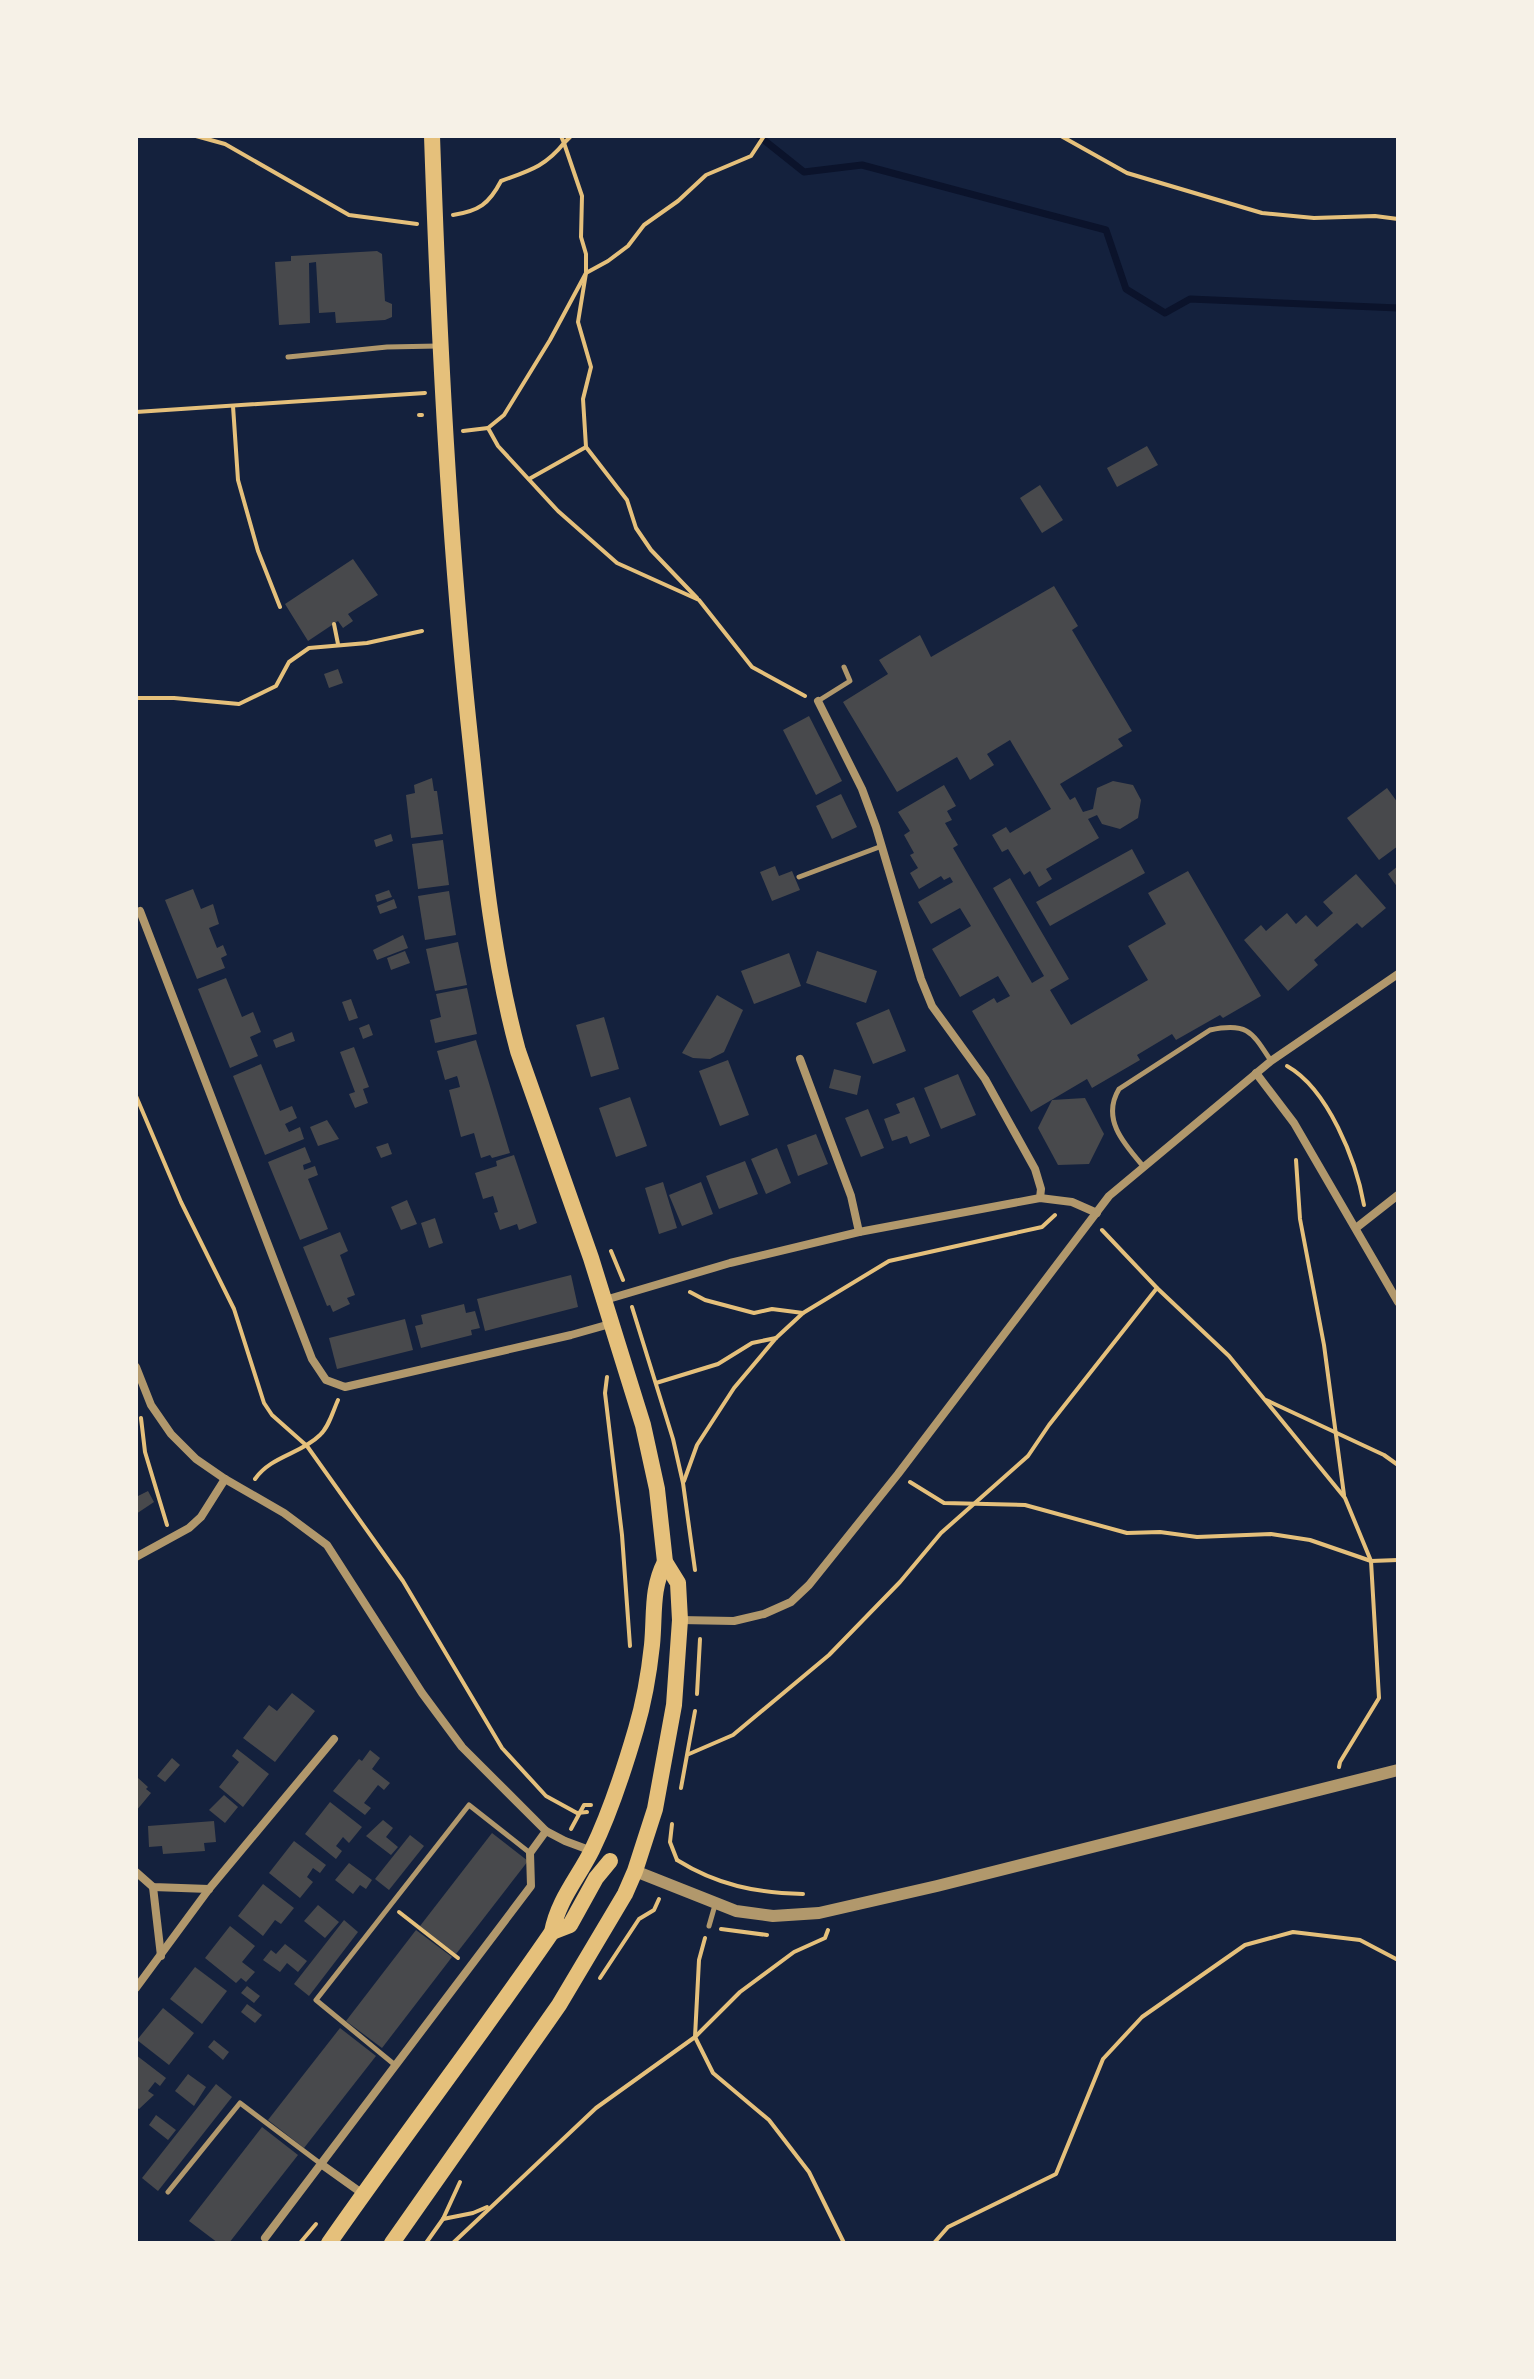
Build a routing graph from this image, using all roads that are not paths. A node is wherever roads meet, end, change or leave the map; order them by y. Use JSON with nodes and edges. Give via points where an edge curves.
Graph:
{"nodes":[{"id":1,"x":432,"y":136,"type":"edge"},
{"id":2,"x":441,"y":346,"type":"junction"},
{"id":3,"x":288,"y":357,"type":"dead end"},
{"id":4,"x":844,"y":667,"type":"dead end"},
{"id":5,"x":819,"y":703,"type":"joint"},
{"id":6,"x":882,"y":846,"type":"junction"},
{"id":7,"x":799,"y":877,"type":"dead end"},
{"id":8,"x":140,"y":911,"type":"dead end"},
{"id":9,"x":1398,"y":974,"type":"edge"},
{"id":10,"x":800,"y":1059,"type":"dead end"},
{"id":11,"x":1272,"y":1061,"type":"junction"},
{"id":12,"x":1256,"y":1073,"type":"junction"},
{"id":13,"x":1144,"y":1167,"type":"junction"},
{"id":14,"x":1398,"y":1195,"type":"edge"},
{"id":15,"x":1040,"y":1198,"type":"junction"},
{"id":16,"x":1095,"y":1216,"type":"junction"},
{"id":17,"x":1356,"y":1228,"type":"junction"},
{"id":18,"x":859,"y":1232,"type":"junction"},
{"id":19,"x":605,"y":1300,"type":"junction"},
{"id":20,"x":1398,"y":1302,"type":"edge"},
{"id":21,"x":610,"y":1324,"type":"junction"},
{"id":22,"x":136,"y":1367,"type":"edge"},
{"id":23,"x":225,"y":1479,"type":"junction"},
{"id":24,"x":136,"y":1557,"type":"edge"},
{"id":25,"x":665,"y":1562,"type":"junction"},
{"id":26,"x":680,"y":1620,"type":"junction"},
{"id":27,"x":334,"y":1739,"type":"dead end"},
{"id":28,"x":1398,"y":1770,"type":"edge"},
{"id":29,"x":546,"y":1831,"type":"junction"},
{"id":30,"x":592,"y":1851,"type":"junction"},
{"id":31,"x":530,"y":1853,"type":"junction"},
{"id":32,"x":610,"y":1861,"type":"junction"},
{"id":33,"x":635,"y":1871,"type":"junction"},
{"id":34,"x":136,"y":1872,"type":"edge"},
{"id":35,"x":153,"y":1887,"type":"junction"},
{"id":36,"x":209,"y":1889,"type":"junction"},
{"id":37,"x":715,"y":1904,"type":"junction"},
{"id":38,"x":709,"y":1926,"type":"road end"},
{"id":39,"x":552,"y":1932,"type":"junction"},
{"id":40,"x":161,"y":1956,"type":"junction"},
{"id":41,"x":136,"y":1988,"type":"edge"},
{"id":42,"x":395,"y":2065,"type":"junction"},
{"id":43,"x":321,"y":2164,"type":"junction"},
{"id":44,"x":168,"y":2192,"type":"dead end"},
{"id":45,"x":363,"y":2194,"type":"junction"},
{"id":46,"x":265,"y":2238,"type":"dead end"},
{"id":47,"x":329,"y":2243,"type":"edge"},
{"id":48,"x":392,"y":2243,"type":"edge"}],
"edges":[{"from":1,"to":2,"type":"main road"},
{"from":2,"to":3,"type":"lane"},
{"from":2,"to":19,"type":"main road","via":[[458,626],[485,875],[505,996],[523,1066]]},
{"from":4,"to":5,"type":"lane","via":[[850,681]]},
{"from":5,"to":6,"type":"street","via":[[862,789]]},
{"from":6,"to":7,"type":"lane"},
{"from":6,"to":15,"type":"street","via":[[932,1006],[985,1079],[1035,1169]]},
{"from":8,"to":21,"type":"street","via":[[312,1359],[326,1380],[345,1387]]},
{"from":9,"to":11,"type":"street"},
{"from":10,"to":18,"type":"street","via":[[851,1196]]},
{"from":11,"to":12,"type":"street"},
{"from":11,"to":13,"type":"lane","via":[[1252,1032],[1226,1027],[1210,1030],[1119,1089],[1111,1115]]},
{"from":12,"to":13,"type":"street"},
{"from":12,"to":17,"type":"street","via":[[1294,1123]]},
{"from":13,"to":16,"type":"street","via":[[1109,1196]]},
{"from":14,"to":17,"type":"street"},
{"from":15,"to":16,"type":"street","via":[[1072,1202]]},
{"from":15,"to":18,"type":"street"},
{"from":16,"to":26,"type":"street","via":[[809,1585],[791,1602],[764,1614],[734,1621]]},
{"from":17,"to":20,"type":"street"},
{"from":18,"to":19,"type":"street"},
{"from":19,"to":21,"type":"main road"},
{"from":21,"to":25,"type":"main road","via":[[635,1390],[657,1489]]},
{"from":22,"to":23,"type":"street","via":[[151,1405],[171,1434]]},
{"from":23,"to":24,"type":"street","via":[[189,1528]]},
{"from":23,"to":29,"type":"street","via":[[327,1545],[462,1747]]},
{"from":25,"to":26,"type":"main road","via":[[678,1583]]},
{"from":25,"to":30,"type":"main road","via":[[655,1581],[644,1699],[620,1782],[600,1812]]},
{"from":26,"to":33,"type":"main road","via":[[669,1745]]},
{"from":27,"to":36,"type":"street"},
{"from":28,"to":37,"type":"street","via":[[819,1913],[773,1916]]},
{"from":29,"to":30,"type":"street"},
{"from":29,"to":31,"type":"street"},
{"from":30,"to":32,"type":"main road"},
{"from":30,"to":39,"type":"main road","via":[[556,1910]]},
{"from":31,"to":42,"type":"street","via":[[531,1886]]},
{"from":31,"to":42,"type":"lane","via":[[469,1805],[316,2000]]},
{"from":32,"to":33,"type":"main road"},
{"from":32,"to":39,"type":"main road","via":[[570,1925]]},
{"from":33,"to":37,"type":"street"},
{"from":33,"to":48,"type":"main road","via":[[559,2005]]},
{"from":34,"to":35,"type":"street"},
{"from":35,"to":36,"type":"street"},
{"from":35,"to":40,"type":"street"},
{"from":36,"to":40,"type":"street"},
{"from":37,"to":38,"type":"lane"},
{"from":39,"to":45,"type":"main road"},
{"from":40,"to":41,"type":"street"},
{"from":42,"to":43,"type":"street"},
{"from":43,"to":44,"type":"lane","via":[[240,2103]]},
{"from":43,"to":45,"type":"street"},
{"from":43,"to":46,"type":"street"},
{"from":45,"to":47,"type":"main road"}]}
